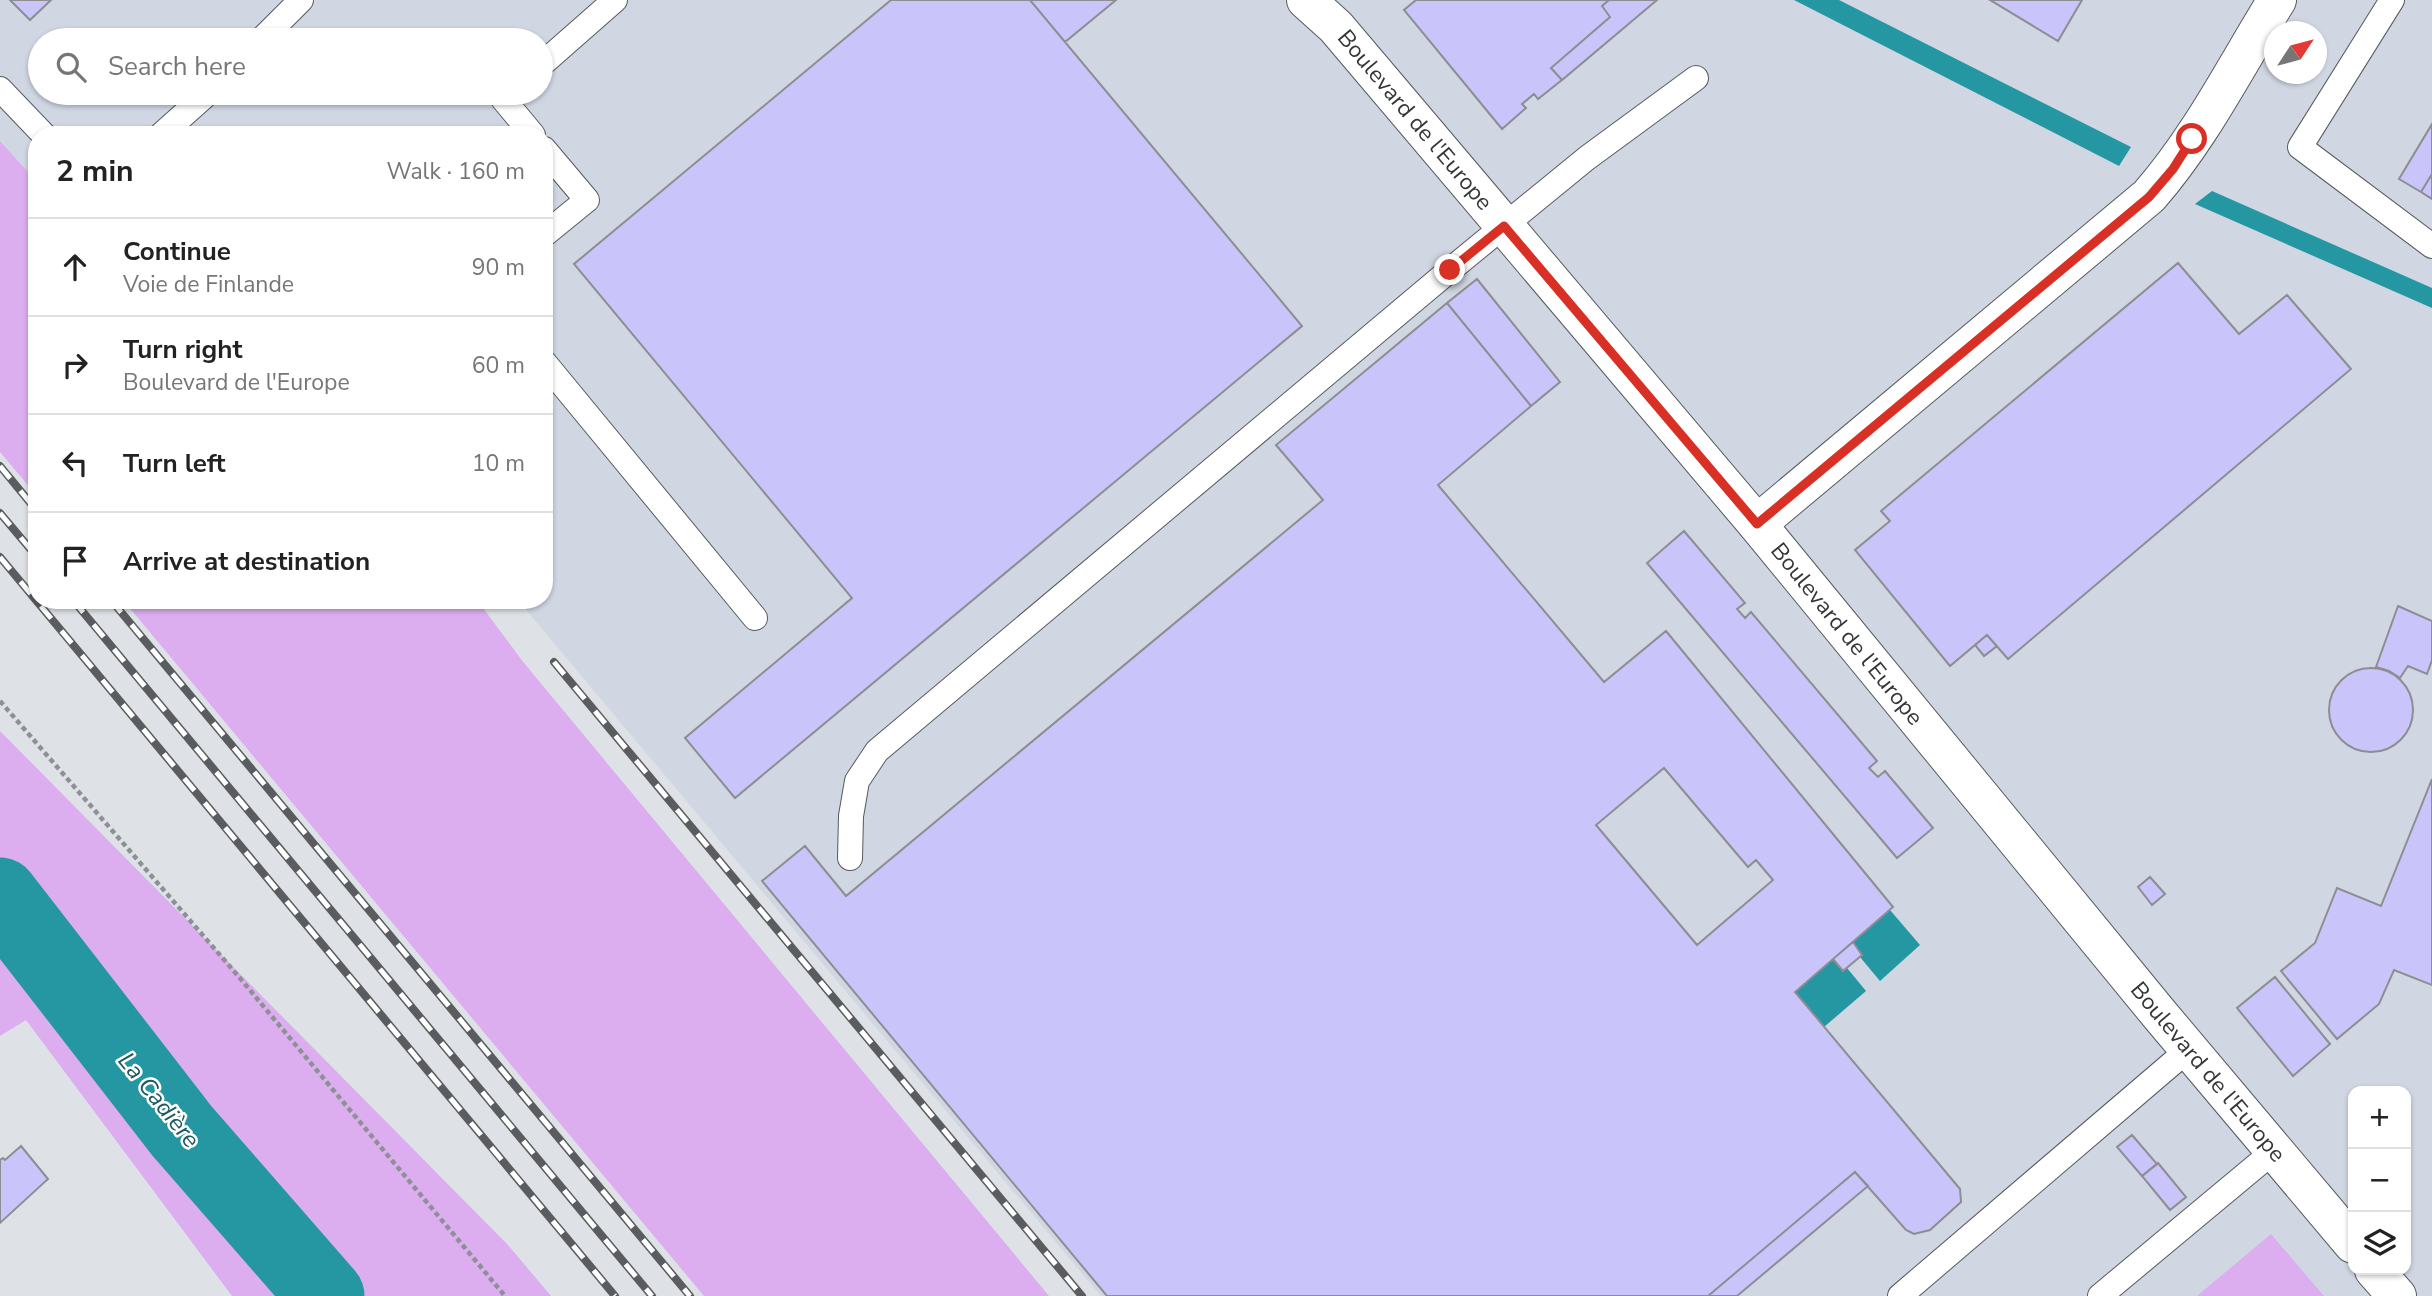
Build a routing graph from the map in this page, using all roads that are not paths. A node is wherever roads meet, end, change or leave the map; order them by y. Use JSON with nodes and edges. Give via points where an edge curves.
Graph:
{"nodes":[{"id":1,"x":301,"y":0,"type":"edge"},
{"id":2,"x":615,"y":0,"type":"edge"},
{"id":3,"x":1306,"y":0,"type":"edge"},
{"id":4,"x":2277,"y":0,"type":"edge"},
{"id":5,"x":2392,"y":0,"type":"edge"},
{"id":6,"x":273,"y":28,"type":"edge"},
{"id":7,"x":553,"y":54,"type":"edge"},
{"id":8,"x":1696,"y":78,"type":"dead end"},
{"id":9,"x":0,"y":89,"type":"edge"},
{"id":10,"x":195,"y":105,"type":"edge"},
{"id":11,"x":508,"y":105,"type":"edge"},
{"id":12,"x":35,"y":126,"type":"edge"},
{"id":13,"x":171,"y":126,"type":"edge"},
{"id":14,"x":526,"y":126,"type":"edge"},
{"id":15,"x":553,"y":160,"type":"edge"},
{"id":16,"x":1504,"y":226,"type":"junction"},
{"id":17,"x":553,"y":228,"type":"edge"},
{"id":18,"x":2432,"y":246,"type":"edge"},
{"id":19,"x":553,"y":373,"type":"edge"},
{"id":20,"x":1757,"y":524,"type":"junction"},
{"id":21,"x":755,"y":618,"type":"dead end"},
{"id":22,"x":850,"y":858,"type":"dead end"},
{"id":23,"x":2189,"y":1049,"type":"junction"},
{"id":24,"x":2274,"y":1151,"type":"junction"},
{"id":25,"x":2348,"y":1238,"type":"edge"},
{"id":26,"x":2378,"y":1275,"type":"edge"},
{"id":27,"x":1900,"y":1296,"type":"edge"},
{"id":28,"x":2100,"y":1296,"type":"edge"},
{"id":29,"x":2396,"y":1296,"type":"edge"}],
"edges":[{"from":1,"to":6,"type":"lane"},
{"from":2,"to":7,"type":"lane"},
{"from":3,"to":16,"type":"street","name":"Boulevard de l'Europe","via":[[1336,27]]},
{"from":4,"to":20,"type":"street","via":[[2173,169],[2149,197]]},
{"from":5,"to":18,"type":"lane","via":[[2300,147]]},
{"from":8,"to":16,"type":"lane"},
{"from":9,"to":12,"type":"lane"},
{"from":10,"to":13,"type":"lane"},
{"from":11,"to":14,"type":"lane"},
{"from":15,"to":17,"type":"lane","via":[[587,200]]},
{"from":16,"to":20,"type":"street","name":"Boulevard de l'Europe"},
{"from":16,"to":22,"type":"lane","via":[[877,751],[857,781]]},
{"from":19,"to":21,"type":"lane"},
{"from":20,"to":23,"type":"street","name":"Boulevard de l'Europe"},
{"from":23,"to":24,"type":"street","name":"Boulevard de l'Europe"},
{"from":23,"to":27,"type":"lane"},
{"from":24,"to":25,"type":"street","name":"Boulevard de l'Europe"},
{"from":24,"to":28,"type":"lane"},
{"from":26,"to":29,"type":"street"}]}
